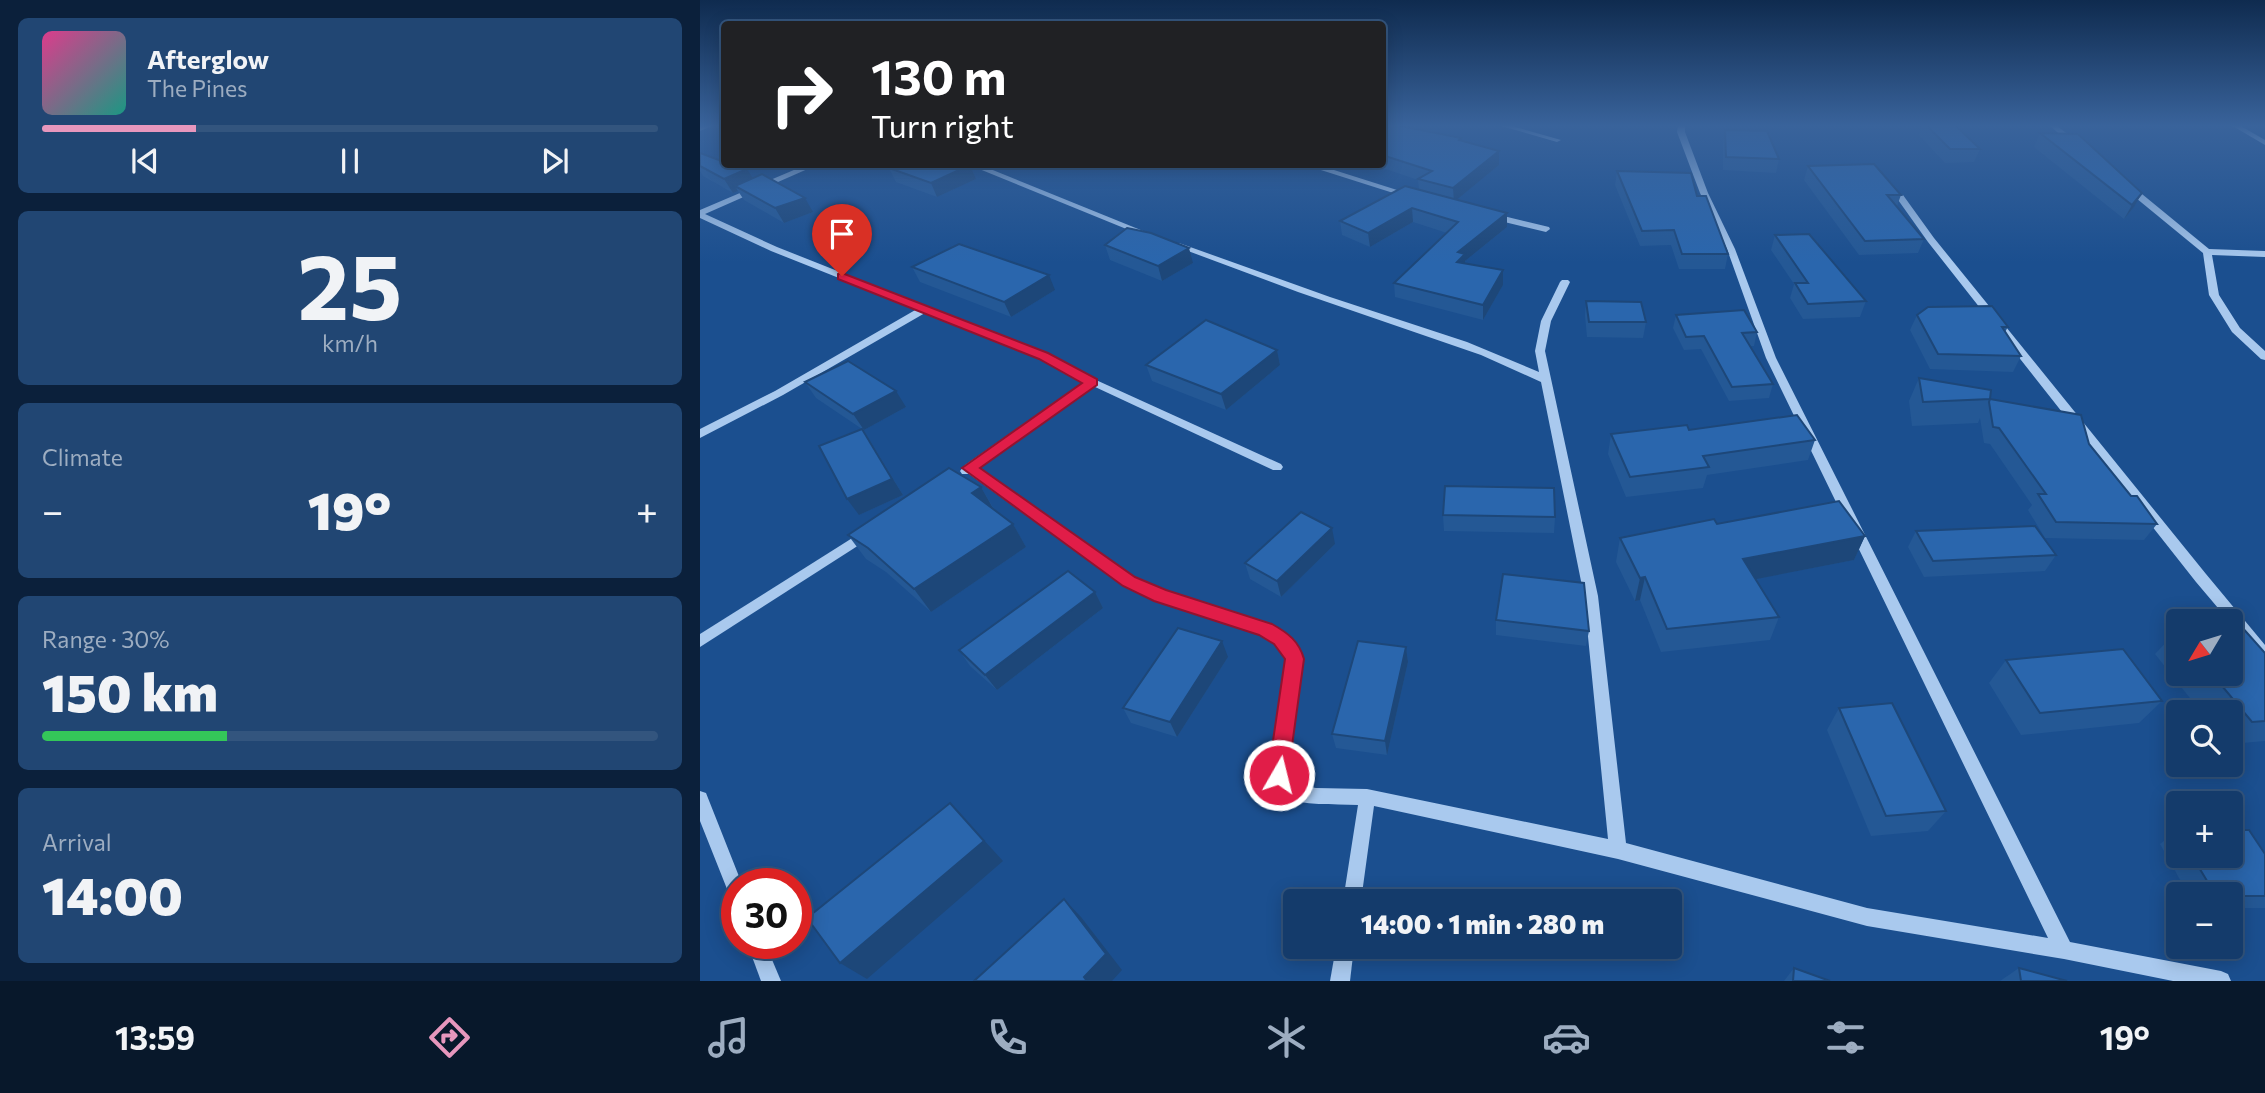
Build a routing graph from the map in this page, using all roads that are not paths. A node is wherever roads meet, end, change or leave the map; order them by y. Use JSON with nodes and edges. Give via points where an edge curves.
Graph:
{"nodes":[{"id":1,"x":800,"y":171,"type":"edge"},
{"id":2,"x":987,"y":171,"type":"edge"},
{"id":3,"x":1328,"y":171,"type":"edge"},
{"id":4,"x":1696,"y":171,"type":"edge"},
{"id":5,"x":2124,"y":184,"type":"edge"},
{"id":6,"x":1900,"y":197,"type":"edge"},
{"id":7,"x":1427,"y":200,"type":"edge"},
{"id":8,"x":1475,"y":212,"type":"edge"},
{"id":9,"x":700,"y":214,"type":"edge"},
{"id":10,"x":1546,"y":229,"type":"dead end"},
{"id":11,"x":1156,"y":238,"type":"edge"},
{"id":12,"x":1169,"y":242,"type":"edge"},
{"id":13,"x":2207,"y":253,"type":"junction"},
{"id":14,"x":2265,"y":254,"type":"edge"},
{"id":15,"x":1565,"y":282,"type":"dead end"},
{"id":16,"x":923,"y":310,"type":"junction"},
{"id":17,"x":2265,"y":357,"type":"edge"},
{"id":18,"x":1546,"y":380,"type":"junction"},
{"id":19,"x":1092,"y":382,"type":"junction"},
{"id":20,"x":700,"y":434,"type":"edge"},
{"id":21,"x":1277,"y":467,"type":"dead end"},
{"id":22,"x":964,"y":472,"type":"joint"},
{"id":23,"x":876,"y":528,"type":"edge"},
{"id":24,"x":700,"y":641,"type":"edge"},
{"id":25,"x":2265,"y":655,"type":"edge"},
{"id":26,"x":1367,"y":797,"type":"junction"},
{"id":27,"x":700,"y":799,"type":"edge"},
{"id":28,"x":1618,"y":850,"type":"junction"},
{"id":29,"x":727,"y":868,"type":"edge"},
{"id":30,"x":1354,"y":889,"type":"edge"},
{"id":31,"x":2064,"y":950,"type":"junction"},
{"id":32,"x":762,"y":959,"type":"edge"},
{"id":33,"x":1343,"y":959,"type":"edge"},
{"id":34,"x":771,"y":981,"type":"edge"},
{"id":35,"x":1340,"y":981,"type":"edge"},
{"id":36,"x":2221,"y":981,"type":"edge"}],
"edges":[{"from":1,"to":9,"type":"street"},
{"from":2,"to":11,"type":"street"},
{"from":3,"to":7,"type":"street"},
{"from":4,"to":31,"type":"street","via":[[1731,249],[1771,358]]},
{"from":5,"to":13,"type":"street"},
{"from":6,"to":25,"type":"street"},
{"from":8,"to":10,"type":"street"},
{"from":9,"to":16,"type":"street"},
{"from":12,"to":18,"type":"street","via":[[1451,341]]},
{"from":13,"to":14,"type":"street"},
{"from":13,"to":17,"type":"street","via":[[2214,295],[2236,330]]},
{"from":15,"to":18,"type":"street","via":[[1546,321],[1540,351]]},
{"from":16,"to":19,"type":"street","via":[[1044,356]]},
{"from":16,"to":20,"type":"street"},
{"from":18,"to":28,"type":"street","via":[[1591,596]]},
{"from":19,"to":21,"type":"street"},
{"from":19,"to":22,"type":"street"},
{"from":22,"to":26,"type":"street","via":[[1129,582],[1281,638],[1295,659],[1279,775],[1287,791]]},
{"from":23,"to":24,"type":"street"},
{"from":26,"to":28,"type":"street"},
{"from":26,"to":30,"type":"street"},
{"from":27,"to":29,"type":"street"},
{"from":28,"to":31,"type":"street","via":[[1867,917]]},
{"from":31,"to":36,"type":"street"},
{"from":32,"to":34,"type":"street"},
{"from":33,"to":35,"type":"street"}]}
